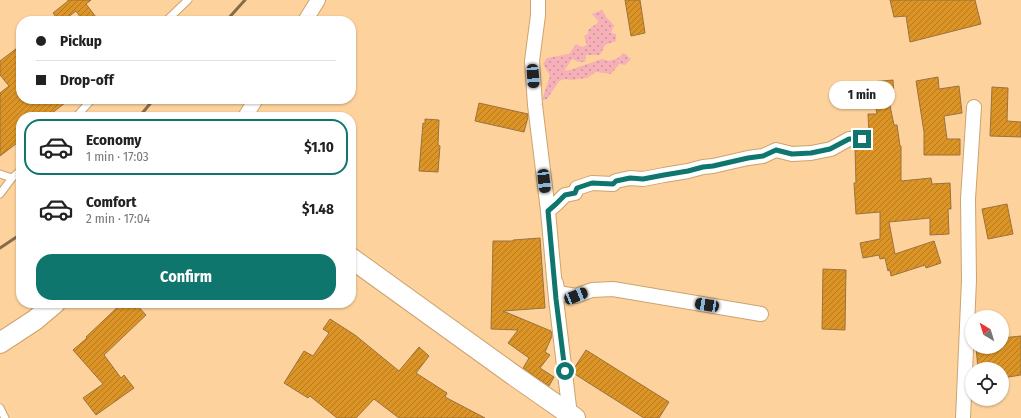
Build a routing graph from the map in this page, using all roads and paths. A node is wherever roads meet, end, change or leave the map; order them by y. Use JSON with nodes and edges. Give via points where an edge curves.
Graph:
{"nodes":[{"id":1,"x":188,"y":0,"type":"edge"},
{"id":2,"x":318,"y":0,"type":"edge"},
{"id":3,"x":538,"y":0,"type":"edge"},
{"id":4,"x":171,"y":16,"type":"edge"},
{"id":5,"x":308,"y":16,"type":"edge"},
{"id":6,"x":88,"y":104,"type":"edge"},
{"id":7,"x":974,"y":107,"type":"dead end"},
{"id":8,"x":80,"y":112,"type":"edge"},
{"id":9,"x":862,"y":139,"type":"dead end"},
{"id":10,"x":0,"y":174,"type":"edge"},
{"id":11,"x":16,"y":174,"type":"edge"},
{"id":12,"x":12,"y":178,"type":"junction"},
{"id":13,"x":0,"y":194,"type":"edge"},
{"id":14,"x":548,"y":211,"type":"junction"},
{"id":15,"x":356,"y":262,"type":"edge"},
{"id":16,"x":554,"y":275,"type":"junction"},
{"id":17,"x":49,"y":308,"type":"edge"},
{"id":18,"x":761,"y":314,"type":"dead end"},
{"id":19,"x":0,"y":343,"type":"edge"},
{"id":20,"x":0,"y":408,"type":"edge"},
{"id":21,"x":573,"y":416,"type":"edge"},
{"id":22,"x":5,"y":418,"type":"edge"},
{"id":23,"x":963,"y":418,"type":"edge"}],
"edges":[{"from":1,"to":4,"type":"lane"},
{"from":2,"to":5,"type":"street"},
{"from":3,"to":14,"type":"street","via":[[532,61]]},
{"from":6,"to":8,"type":"lane"},
{"from":7,"to":23,"type":"street","via":[[968,199],[969,280]]},
{"from":9,"to":14,"type":"street","via":[[849,139],[830,149],[811,153],[792,154],[776,150],[763,156],[688,171],[643,179],[630,178],[613,184],[592,183],[577,188],[575,193],[565,195]]},
{"from":10,"to":12,"type":"lane"},
{"from":11,"to":12,"type":"lane"},
{"from":12,"to":13,"type":"lane"},
{"from":14,"to":16,"type":"street"},
{"from":15,"to":21,"type":"main road"},
{"from":16,"to":18,"type":"street","via":[[558,293],[576,296],[592,290],[613,289]]},
{"from":16,"to":21,"type":"street"},
{"from":17,"to":19,"type":"main road"},
{"from":20,"to":22,"type":"lane"}]}
